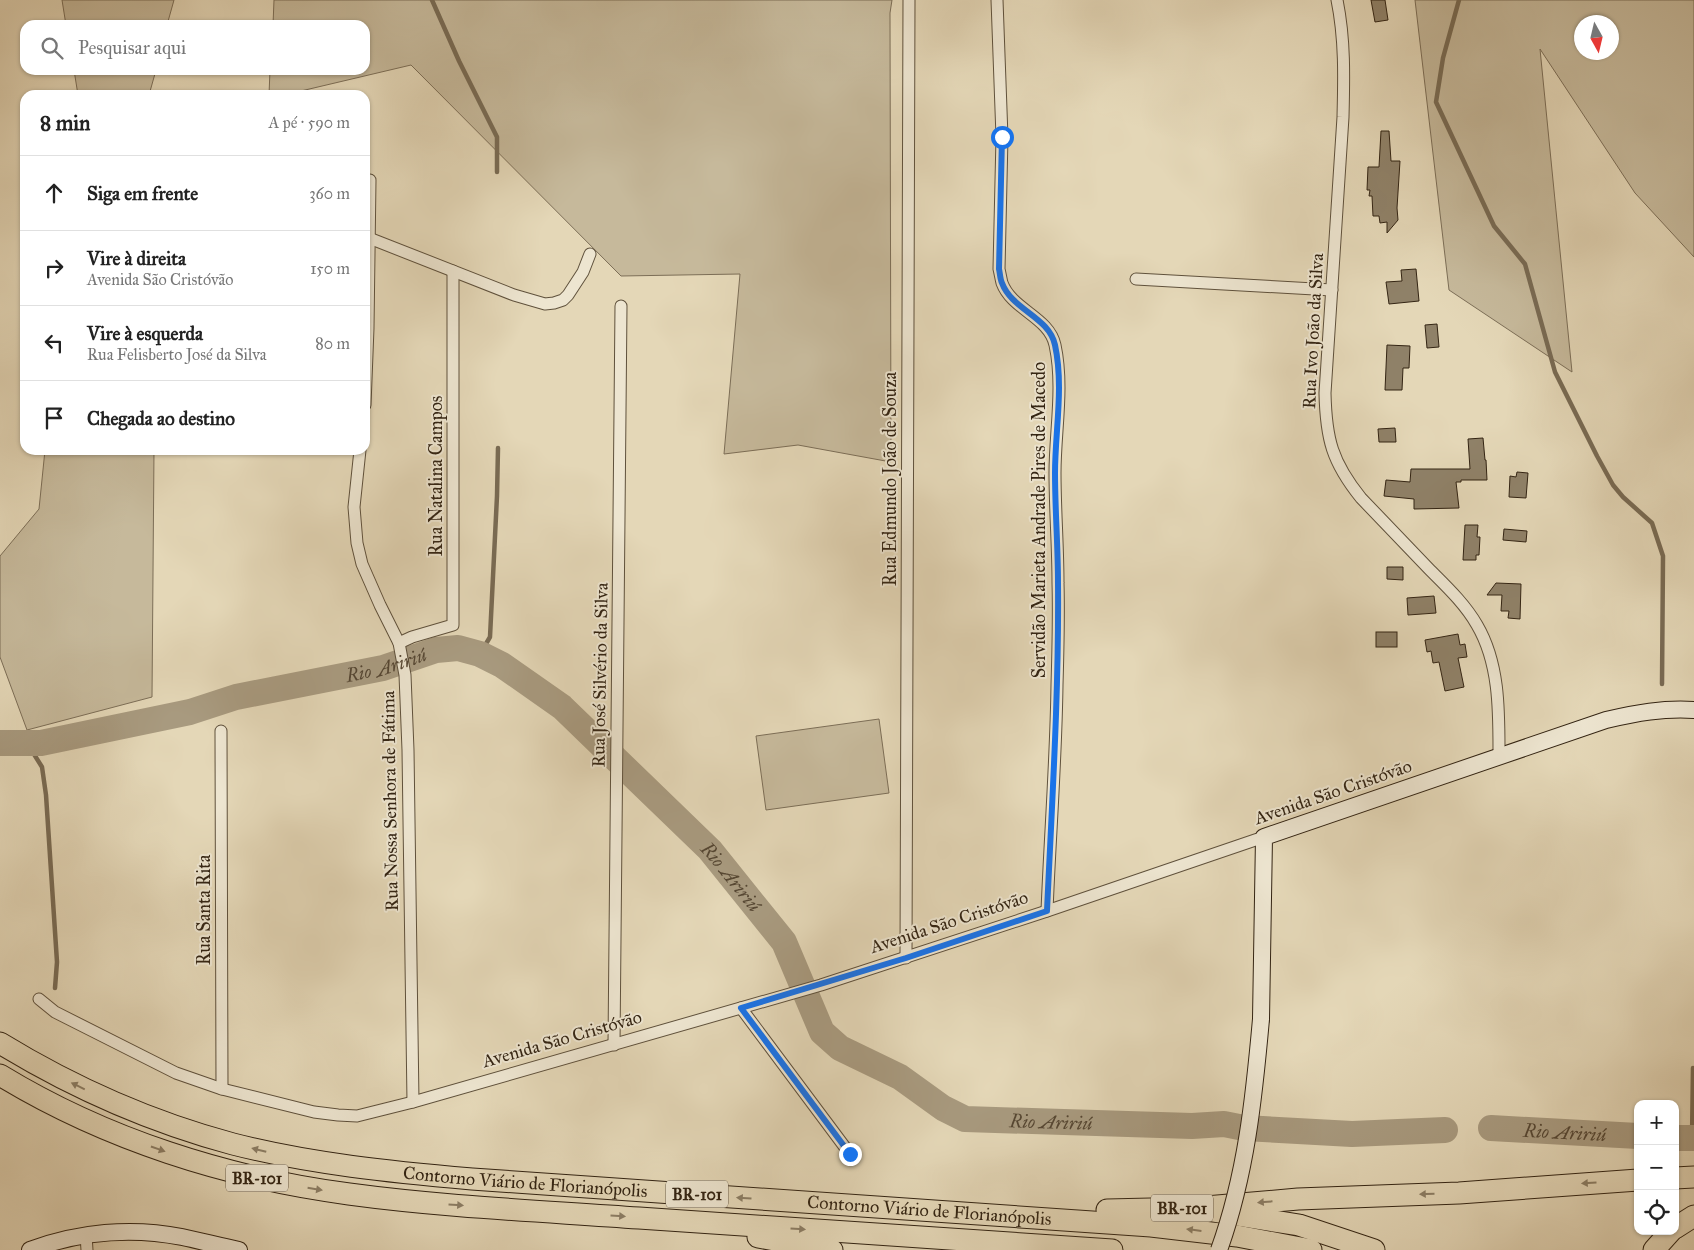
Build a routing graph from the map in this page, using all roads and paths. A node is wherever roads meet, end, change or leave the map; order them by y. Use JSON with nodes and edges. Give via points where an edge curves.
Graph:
{"nodes":[{"id":1,"x":910,"y":0,"type":"edge"},
{"id":2,"x":997,"y":0,"type":"edge"},
{"id":3,"x":1337,"y":0,"type":"edge"},
{"id":4,"x":370,"y":238,"type":"edge"},
{"id":5,"x":590,"y":254,"type":"dead end"},
{"id":6,"x":453,"y":271,"type":"junction"},
{"id":7,"x":1136,"y":279,"type":"dead end"},
{"id":8,"x":1332,"y":290,"type":"junction"},
{"id":9,"x":621,"y":306,"type":"dead end"},
{"id":10,"x":359,"y":455,"type":"edge"},
{"id":11,"x":401,"y":647,"type":"junction"},
{"id":12,"x":1694,"y":710,"type":"edge"},
{"id":13,"x":221,"y":731,"type":"dead end"},
{"id":14,"x":1499,"y":756,"type":"junction"},
{"id":15,"x":1264,"y":837,"type":"junction"},
{"id":16,"x":1047,"y":911,"type":"junction"},
{"id":17,"x":906,"y":958,"type":"junction"},
{"id":18,"x":39,"y":999,"type":"dead end"},
{"id":19,"x":741,"y":1008,"type":"junction"},
{"id":20,"x":0,"y":1043,"type":"edge"},
{"id":21,"x":614,"y":1045,"type":"junction"},
{"id":22,"x":0,"y":1075,"type":"edge"},
{"id":23,"x":222,"y":1089,"type":"junction"},
{"id":24,"x":413,"y":1102,"type":"junction"},
{"id":25,"x":850,"y":1154,"type":"dead end"},
{"id":26,"x":1679,"y":1178,"type":"edge"},
{"id":27,"x":1694,"y":1178,"type":"edge"},
{"id":28,"x":1634,"y":1180,"type":"edge"},
{"id":29,"x":1194,"y":1208,"type":"junction"},
{"id":30,"x":984,"y":1214,"type":"junction"},
{"id":31,"x":1694,"y":1216,"type":"edge"},
{"id":32,"x":702,"y":1222,"type":"junction"},
{"id":33,"x":1679,"y":1225,"type":"edge"},
{"id":34,"x":1667,"y":1235,"type":"edge"},
{"id":35,"x":88,"y":1246,"type":"edge"},
{"id":36,"x":30,"y":1250,"type":"edge"},
{"id":37,"x":239,"y":1250,"type":"edge"},
{"id":38,"x":832,"y":1250,"type":"edge"},
{"id":39,"x":1112,"y":1250,"type":"edge"},
{"id":40,"x":1219,"y":1250,"type":"edge"},
{"id":41,"x":1311,"y":1250,"type":"edge"},
{"id":42,"x":1374,"y":1250,"type":"edge"},
{"id":43,"x":1654,"y":1250,"type":"edge"}],
"edges":[{"from":1,"to":17,"type":"street","name":"Rua Edmundo João de Souza"},
{"from":2,"to":16,"type":"street","name":"Servidão Marieta Andrade Pires de Macedo","via":[[1002,137],[999,269],[1002,284],[1009,294],[1052,336],[1058,370],[1055,472],[1057,688]]},
{"from":3,"to":8,"type":"street","name":"Rua Ivo João da Silva","via":[[1344,45],[1344,76]]},
{"from":4,"to":6,"type":"street"},
{"from":5,"to":6,"type":"street","via":[[576,286],[563,300],[554,303],[535,302]]},
{"from":6,"to":11,"type":"street","name":"Rua Natalina Campos","via":[[453,624],[412,637]]},
{"from":7,"to":8,"type":"street"},
{"from":8,"to":14,"type":"street","name":"Rua Ivo João da Silva","via":[[1326,393],[1326,420],[1331,446],[1342,473],[1361,498],[1462,603],[1478,626],[1496,687]]},
{"from":9,"to":21,"type":"street","name":"Rua José Silvério da Silva"},
{"from":10,"to":11,"type":"street","name":"Rua Nossa Senhora de Fátima","via":[[354,506],[357,543],[366,572]]},
{"from":11,"to":24,"type":"street","name":"Rua Nossa Senhora de Fátima","via":[[406,675],[408,750]]},
{"from":12,"to":14,"type":"main road","name":"Avenida São Cristóvão","via":[[1633,714]]},
{"from":13,"to":23,"type":"street","name":"Rua Santa Rita"},
{"from":14,"to":15,"type":"main road","name":"Avenida São Cristóvão"},
{"from":15,"to":16,"type":"street","name":"Avenida São Cristóvão"},
{"from":15,"to":40,"type":"main road","bridge":true,"via":[[1261,1019],[1253,1108],[1232,1210]]},
{"from":16,"to":17,"type":"street","name":"Avenida São Cristóvão"},
{"from":17,"to":19,"type":"street","name":"Avenida São Cristóvão"},
{"from":18,"to":23,"type":"street","name":"Avenida São Cristóvão","via":[[55,1012],[168,1069]]},
{"from":19,"to":21,"type":"street","name":"Avenida São Cristóvão"},
{"from":19,"to":25,"type":"street"},
{"from":30,"to":20,"type":"highway","name":"Contorno Viário de Florianópolis","number":"BR-101","one_way":true,"via":[[495,1181],[310,1161],[232,1143],[159,1120],[88,1090]]},
{"from":21,"to":24,"type":"street","name":"Avenida São Cristóvão"},
{"from":22,"to":32,"type":"highway","name":"Contorno Viário de Florianópolis","number":"BR-101","one_way":true,"via":[[112,1131],[187,1159],[263,1179],[408,1201]]},
{"from":23,"to":24,"type":"street","name":"Avenida São Cristóvão","via":[[338,1115],[357,1116]]},
{"from":26,"to":27,"type":"highway"},
{"from":28,"to":29,"type":"highway","one_way":true},
{"from":29,"to":30,"type":"highway","number":"BR-101"},
{"from":29,"to":42,"type":"highway","number":"BR-101","via":[[1299,1225]]},
{"from":41,"to":30,"type":"highway","name":"Contorno Viário de Florianópolis","number":"BR-101","one_way":true,"via":[[1194,1230]]},
{"from":31,"to":33,"type":"highway"},
{"from":32,"to":38,"type":"highway","via":[[753,1236]]},
{"from":32,"to":39,"type":"highway","name":"Contorno Viário de Florianópolis","number":"BR-101","one_way":true},
{"from":34,"to":43,"type":"highway"},
{"from":35,"to":36,"type":"main road","via":[[64,1238]]},
{"from":35,"to":37,"type":"main road","via":[[110,1232],[148,1233]]}]}
